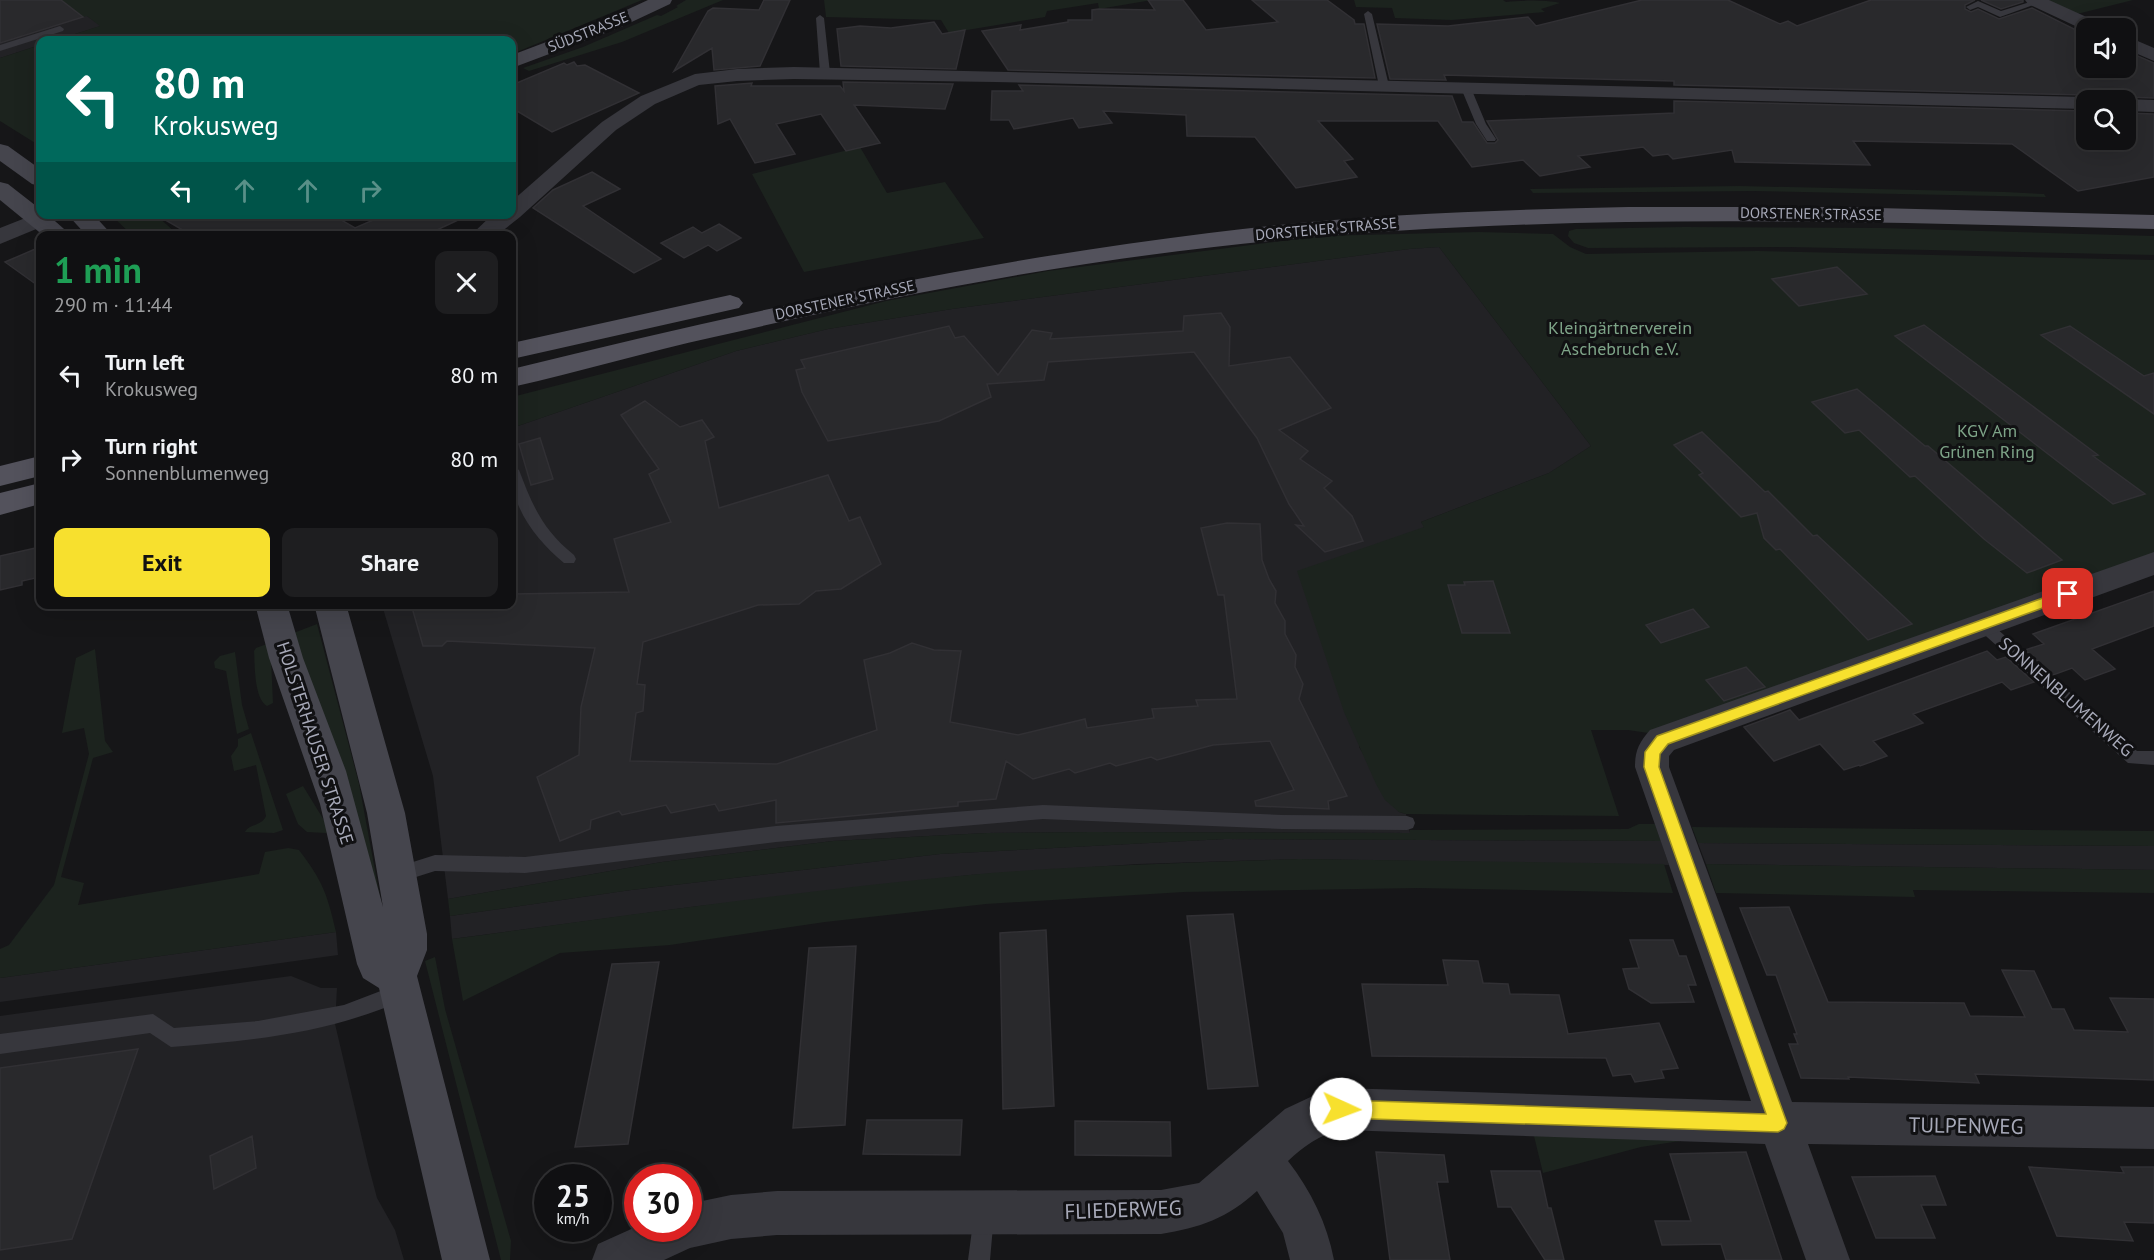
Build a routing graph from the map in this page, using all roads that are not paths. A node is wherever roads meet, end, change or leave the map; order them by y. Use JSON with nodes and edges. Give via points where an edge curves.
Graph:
{"nodes":[{"id":1,"x":663,"y":0,"type":"edge"},
{"id":2,"x":2036,"y":1,"type":"edge"},
{"id":3,"x":1970,"y":7,"type":"dead end"},
{"id":4,"x":1368,"y":14,"type":"dead end"},
{"id":5,"x":820,"y":18,"type":"dead end"},
{"id":6,"x":2076,"y":19,"type":"edge"},
{"id":7,"x":60,"y":28,"type":"dead end"},
{"id":8,"x":2136,"y":47,"type":"edge"},
{"id":9,"x":0,"y":48,"type":"edge"},
{"id":10,"x":2154,"y":55,"type":"edge"},
{"id":11,"x":516,"y":60,"type":"edge"},
{"id":12,"x":825,"y":73,"type":"junction"},
{"id":13,"x":1384,"y":86,"type":"junction"},
{"id":14,"x":1466,"y":88,"type":"junction"},
{"id":15,"x":2076,"y":103,"type":"edge"},
{"id":16,"x":2136,"y":105,"type":"edge"},
{"id":17,"x":2154,"y":106,"type":"edge"},
{"id":18,"x":1491,"y":139,"type":"dead end"},
{"id":19,"x":0,"y":151,"type":"edge"},
{"id":20,"x":36,"y":176,"type":"edge"},
{"id":21,"x":0,"y":189,"type":"edge"},
{"id":22,"x":2154,"y":206,"type":"edge"},
{"id":23,"x":516,"y":208,"type":"edge"},
{"id":24,"x":36,"y":212,"type":"edge"},
{"id":25,"x":40,"y":219,"type":"edge"},
{"id":26,"x":46,"y":219,"type":"edge"},
{"id":27,"x":84,"y":219,"type":"edge"},
{"id":28,"x":502,"y":219,"type":"edge"},
{"id":29,"x":2154,"y":222,"type":"edge"},
{"id":30,"x":56,"y":231,"type":"edge"},
{"id":31,"x":96,"y":231,"type":"edge"},
{"id":32,"x":487,"y":231,"type":"edge"},
{"id":33,"x":0,"y":237,"type":"edge"},
{"id":34,"x":516,"y":350,"type":"edge"},
{"id":35,"x":516,"y":377,"type":"edge"},
{"id":36,"x":36,"y":467,"type":"edge"},
{"id":37,"x":0,"y":476,"type":"edge"},
{"id":38,"x":516,"y":480,"type":"edge"},
{"id":39,"x":36,"y":495,"type":"edge"},
{"id":40,"x":0,"y":504,"type":"edge"},
{"id":41,"x":569,"y":559,"type":"dead end"},
{"id":42,"x":2154,"y":563,"type":"edge"},
{"id":43,"x":272,"y":609,"type":"edge"},
{"id":44,"x":332,"y":609,"type":"edge"},
{"id":45,"x":1983,"y":624,"type":"junction"},
{"id":46,"x":2154,"y":758,"type":"edge"},
{"id":47,"x":1407,"y":823,"type":"dead end"},
{"id":48,"x":397,"y":875,"type":"junction"},
{"id":49,"x":399,"y":984,"type":"junction"},
{"id":50,"x":0,"y":1044,"type":"edge"},
{"id":51,"x":1778,"y":1123,"type":"junction"},
{"id":52,"x":2154,"y":1128,"type":"edge"},
{"id":53,"x":1260,"y":1160,"type":"junction"},
{"id":54,"x":985,"y":1213,"type":"junction"},
{"id":55,"x":702,"y":1223,"type":"edge"},
{"id":56,"x":653,"y":1242,"type":"edge"},
{"id":57,"x":466,"y":1260,"type":"edge"},
{"id":58,"x":614,"y":1260,"type":"edge"},
{"id":59,"x":979,"y":1260,"type":"edge"},
{"id":60,"x":1312,"y":1260,"type":"edge"},
{"id":61,"x":1828,"y":1260,"type":"edge"}],
"edges":[{"from":1,"to":11,"type":"street","name":"SÜDSTRASSE"},
{"from":2,"to":3,"type":"lane","via":[[2000,14],[1978,4]]},
{"from":2,"to":6,"type":"street"},
{"from":4,"to":13,"type":"lane"},
{"from":5,"to":12,"type":"lane"},
{"from":7,"to":9,"type":"lane"},
{"from":8,"to":10,"type":"street"},
{"from":12,"to":13,"type":"street"},
{"from":12,"to":23,"type":"street","via":[[714,77],[672,89],[617,120]]},
{"from":13,"to":14,"type":"street"},
{"from":14,"to":15,"type":"street"},
{"from":14,"to":18,"type":"lane"},
{"from":16,"to":17,"type":"street"},
{"from":19,"to":20,"type":"street"},
{"from":21,"to":24,"type":"street"},
{"from":22,"to":34,"type":"main road","name":"DORSTENER STRASSE","via":[[1656,196],[1468,201],[1303,212],[1072,240],[878,273]]},
{"from":25,"to":33,"type":"street"},
{"from":26,"to":30,"type":"street"},
{"from":27,"to":31,"type":"street"},
{"from":28,"to":32,"type":"street"},
{"from":29,"to":35,"type":"main road","name":"DORSTENER STRASSE","via":[[1880,214],[1619,213],[1312,229],[1081,256],[894,289]]},
{"from":36,"to":37,"type":"main road"},
{"from":38,"to":41,"type":"lane","via":[[535,525]]},
{"from":39,"to":40,"type":"main road"},
{"from":42,"to":45,"type":"street","name":"SONNENBLUMENWEG"},
{"from":43,"to":49,"type":"street","name":"HOLSTERHAUSER STRASSE","via":[[331,782],[377,964]]},
{"from":44,"to":48,"type":"street","via":[[386,813]]},
{"from":45,"to":46,"type":"lane","name":"SONNENBLUMENWEG","via":[[2134,758]]},
{"from":45,"to":51,"type":"street","name":"SONNENBLUMENWEG","via":[[1662,740],[1652,752],[1652,767]]},
{"from":47,"to":48,"type":"lane","via":[[1043,812],[776,834],[525,865],[435,863]]},
{"from":48,"to":49,"type":"street","via":[[407,934]]},
{"from":49,"to":50,"type":"lane","via":[[371,1006],[280,1028],[171,1038],[153,1023]]},
{"from":49,"to":57,"type":"street"},
{"from":51,"to":52,"type":"street","name":"TULPENWEG"},
{"from":51,"to":53,"type":"street","name":"FLIEDERWEG","via":[[1341,1109],[1316,1114],[1292,1129]]},
{"from":51,"to":61,"type":"street"},
{"from":53,"to":54,"type":"street","name":"FLIEDERWEG","via":[[1214,1199],[1194,1206],[1161,1212]]},
{"from":53,"to":60,"type":"street","via":[[1302,1221]]},
{"from":54,"to":55,"type":"street","name":"FLIEDERWEG","via":[[777,1213]]},
{"from":54,"to":59,"type":"lane"},
{"from":56,"to":58,"type":"street"}]}
